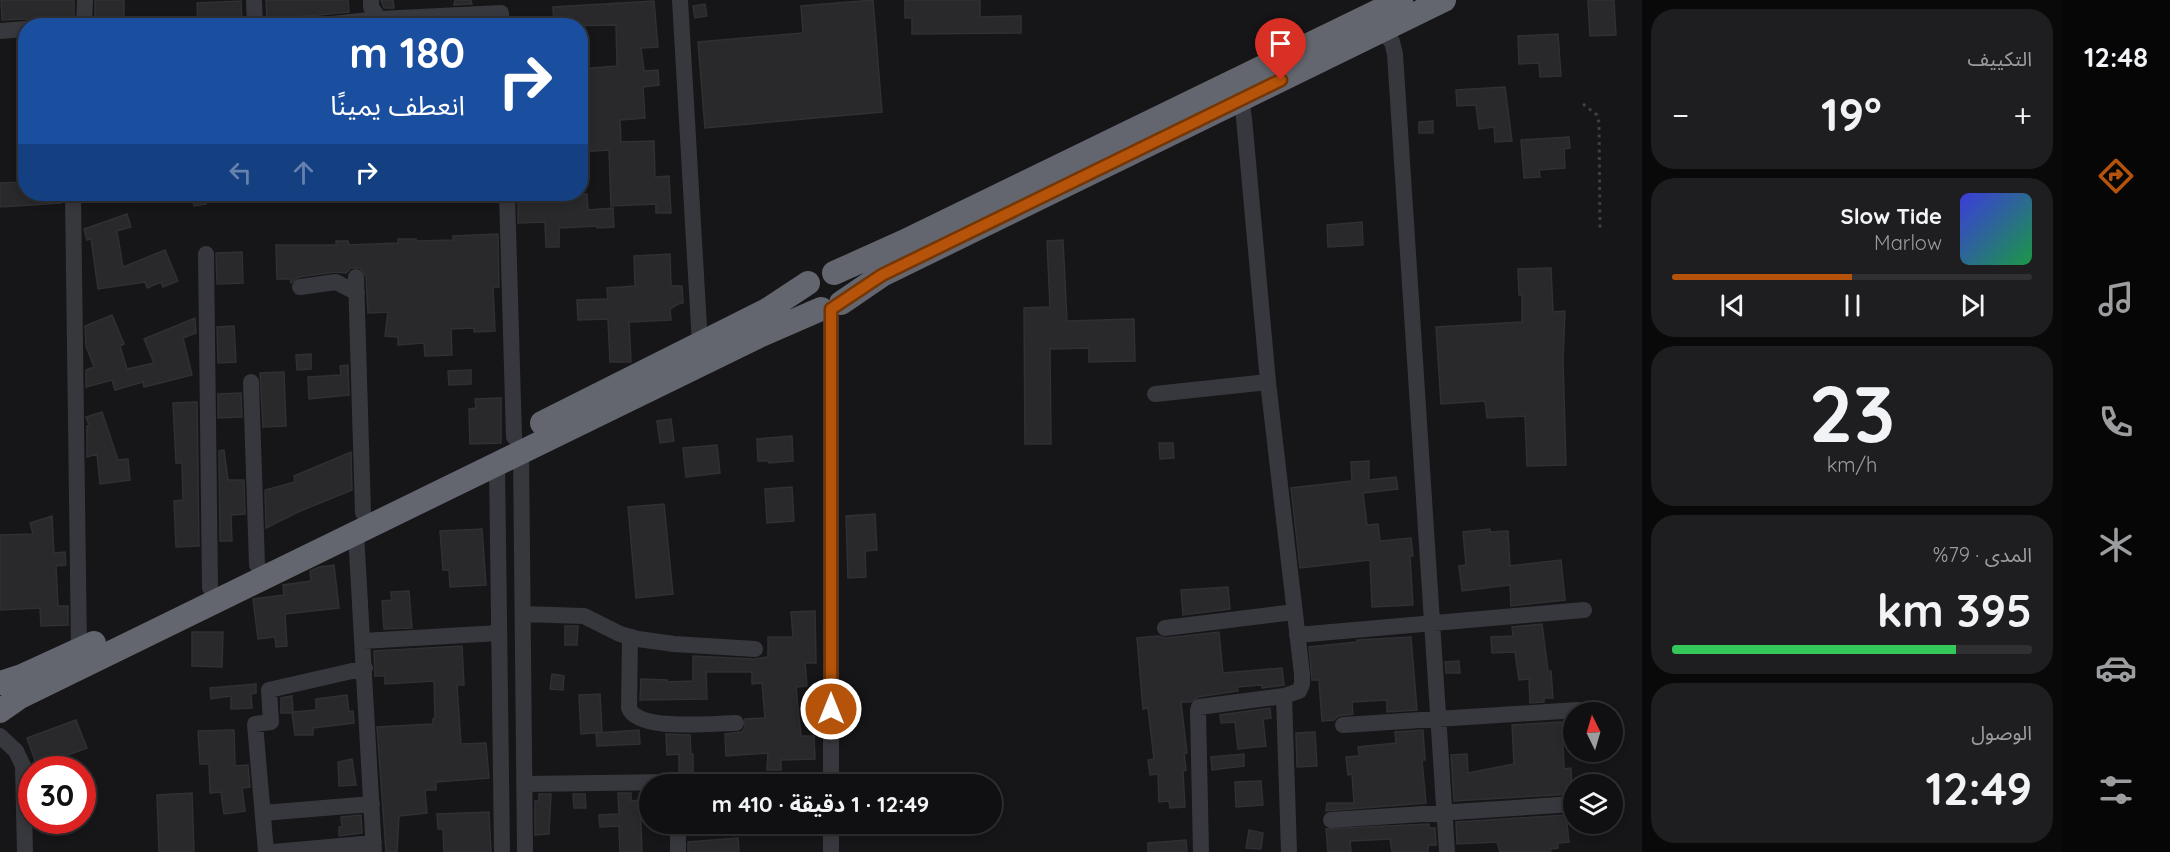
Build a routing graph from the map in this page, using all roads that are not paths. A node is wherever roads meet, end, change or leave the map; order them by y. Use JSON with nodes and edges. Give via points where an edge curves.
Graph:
{"nodes":[{"id":1,"x":85,"y":0,"type":"edge"},
{"id":2,"x":254,"y":0,"type":"edge"},
{"id":3,"x":371,"y":0,"type":"edge"},
{"id":4,"x":680,"y":0,"type":"edge"},
{"id":5,"x":1401,"y":0,"type":"edge"},
{"id":6,"x":1444,"y":0,"type":"edge"},
{"id":7,"x":442,"y":8,"type":"edge"},
{"id":8,"x":84,"y":18,"type":"edge"},
{"id":9,"x":255,"y":18,"type":"edge"},
{"id":10,"x":378,"y":18,"type":"edge"},
{"id":11,"x":385,"y":18,"type":"edge"},
{"id":12,"x":501,"y":18,"type":"edge"},
{"id":13,"x":18,"y":30,"type":"edge"},
{"id":14,"x":0,"y":31,"type":"edge"},
{"id":15,"x":1382,"y":31,"type":"junction"},
{"id":16,"x":1241,"y":100,"type":"junction"},
{"id":17,"x":73,"y":201,"type":"edge"},
{"id":18,"x":507,"y":201,"type":"edge"},
{"id":19,"x":206,"y":254,"type":"dead end"},
{"id":20,"x":834,"y":273,"type":"junction"},
{"id":21,"x":808,"y":283,"type":"junction"},
{"id":22,"x":300,"y":287,"type":"dead end"},
{"id":23,"x":831,"y":307,"type":"junction"},
{"id":24,"x":700,"y":344,"type":"junction"},
{"id":25,"x":251,"y":382,"type":"dead end"},
{"id":26,"x":1268,"y":382,"type":"junction"},
{"id":27,"x":1155,"y":394,"type":"dead end"},
{"id":28,"x":518,"y":444,"type":"junction"},
{"id":29,"x":497,"y":464,"type":"junction"},
{"id":30,"x":359,"y":523,"type":"junction"},
{"id":31,"x":257,"y":564,"type":"junction"},
{"id":32,"x":210,"y":588,"type":"junction"},
{"id":33,"x":1584,"y":610,"type":"dead end"},
{"id":34,"x":1294,"y":612,"type":"junction"},
{"id":35,"x":522,"y":614,"type":"junction"},
{"id":36,"x":1432,"y":623,"type":"junction"},
{"id":37,"x":1165,"y":628,"type":"dead end"},
{"id":38,"x":499,"y":633,"type":"junction"},
{"id":39,"x":1297,"y":635,"type":"junction"},
{"id":40,"x":630,"y":637,"type":"junction"},
{"id":41,"x":363,"y":641,"type":"junction"},
{"id":42,"x":755,"y":649,"type":"dead end"},
{"id":43,"x":79,"y":650,"type":"junction"},
{"id":44,"x":365,"y":668,"type":"junction"},
{"id":45,"x":0,"y":683,"type":"edge"},
{"id":46,"x":1284,"y":696,"type":"junction"},
{"id":47,"x":0,"y":711,"type":"edge"},
{"id":48,"x":1563,"y":711,"type":"edge"},
{"id":49,"x":1439,"y":718,"type":"junction"},
{"id":50,"x":736,"y":723,"type":"dead end"},
{"id":51,"x":1343,"y":725,"type":"dead end"},
{"id":52,"x":0,"y":736,"type":"edge"},
{"id":53,"x":831,"y":774,"type":"edge"},
{"id":54,"x":639,"y":783,"type":"edge"},
{"id":55,"x":524,"y":784,"type":"junction"},
{"id":56,"x":372,"y":804,"type":"junction"},
{"id":57,"x":1563,"y":805,"type":"edge"},
{"id":58,"x":263,"y":813,"type":"junction"},
{"id":59,"x":1445,"y":813,"type":"junction"},
{"id":60,"x":1331,"y":820,"type":"dead end"},
{"id":61,"x":678,"y":834,"type":"edge"},
{"id":62,"x":831,"y":834,"type":"edge"},
{"id":63,"x":374,"y":848,"type":"edge"},
{"id":64,"x":25,"y":852,"type":"edge"},
{"id":65,"x":266,"y":852,"type":"edge"},
{"id":66,"x":273,"y":852,"type":"edge"},
{"id":67,"x":502,"y":852,"type":"edge"},
{"id":68,"x":525,"y":852,"type":"edge"},
{"id":69,"x":678,"y":852,"type":"edge"},
{"id":70,"x":831,"y":852,"type":"edge"},
{"id":71,"x":1201,"y":852,"type":"edge"},
{"id":72,"x":1289,"y":852,"type":"edge"},
{"id":73,"x":1447,"y":852,"type":"edge"}],
"edges":[{"from":1,"to":8,"type":"street"},
{"from":2,"to":9,"type":"street"},
{"from":3,"to":10,"type":"street"},
{"from":4,"to":24,"type":"street"},
{"from":5,"to":20,"type":"highway"},
{"from":6,"to":15,"type":"highway"},
{"from":7,"to":11,"type":"street"},
{"from":7,"to":12,"type":"street","via":[[501,14]]},
{"from":13,"to":14,"type":"street"},
{"from":15,"to":16,"type":"highway"},
{"from":15,"to":36,"type":"street","via":[[1392,42],[1395,54]]},
{"from":16,"to":23,"type":"highway","via":[[882,275]]},
{"from":16,"to":26,"type":"street"},
{"from":17,"to":43,"type":"street"},
{"from":18,"to":28,"type":"street"},
{"from":19,"to":32,"type":"street"},
{"from":20,"to":21,"type":"highway","via":[[822,272]]},
{"from":20,"to":23,"type":"highway","via":[[846,292]]},
{"from":21,"to":23,"type":"highway","via":[[807,296],[815,307]]},
{"from":21,"to":24,"type":"highway","via":[[767,310]]},
{"from":22,"to":30,"type":"street","via":[[336,282],[357,285]]},
{"from":23,"to":28,"type":"highway"},
{"from":23,"to":53,"type":"street"},
{"from":24,"to":28,"type":"highway"},
{"from":25,"to":31,"type":"street"},
{"from":26,"to":27,"type":"street"},
{"from":26,"to":34,"type":"street"},
{"from":28,"to":29,"type":"highway"},
{"from":28,"to":30,"type":"highway"},
{"from":28,"to":35,"type":"street"},
{"from":29,"to":30,"type":"highway"},
{"from":29,"to":38,"type":"street"},
{"from":30,"to":31,"type":"highway"},
{"from":30,"to":41,"type":"street"},
{"from":30,"to":47,"type":"highway","via":[[20,697]]},
{"from":31,"to":32,"type":"highway"},
{"from":32,"to":43,"type":"highway"},
{"from":33,"to":36,"type":"street"},
{"from":34,"to":37,"type":"street"},
{"from":34,"to":39,"type":"street"},
{"from":35,"to":40,"type":"street","via":[[584,616]]},
{"from":35,"to":55,"type":"street"},
{"from":36,"to":39,"type":"street"},
{"from":36,"to":49,"type":"street"},
{"from":38,"to":41,"type":"street"},
{"from":38,"to":67,"type":"street"},
{"from":39,"to":46,"type":"street","via":[[1302,684],[1299,691]]},
{"from":40,"to":42,"type":"street"},
{"from":40,"to":50,"type":"street","via":[[631,714],[662,724]]},
{"from":41,"to":44,"type":"street"},
{"from":43,"to":45,"type":"highway"},
{"from":44,"to":56,"type":"street"},
{"from":44,"to":58,"type":"street","via":[[268,690],[271,722],[255,724]]},
{"from":46,"to":71,"type":"street","via":[[1199,707]]},
{"from":46,"to":72,"type":"street"},
{"from":48,"to":49,"type":"street"},
{"from":49,"to":51,"type":"street"},
{"from":49,"to":59,"type":"street"},
{"from":52,"to":64,"type":"street","via":[[16,751],[23,766]]},
{"from":54,"to":55,"type":"street"},
{"from":55,"to":68,"type":"street"},
{"from":56,"to":58,"type":"street"},
{"from":56,"to":63,"type":"street"},
{"from":57,"to":59,"type":"street"},
{"from":58,"to":65,"type":"street"},
{"from":59,"to":60,"type":"street"},
{"from":59,"to":73,"type":"street"},
{"from":61,"to":69,"type":"street"},
{"from":62,"to":70,"type":"street"},
{"from":63,"to":66,"type":"street"}]}
